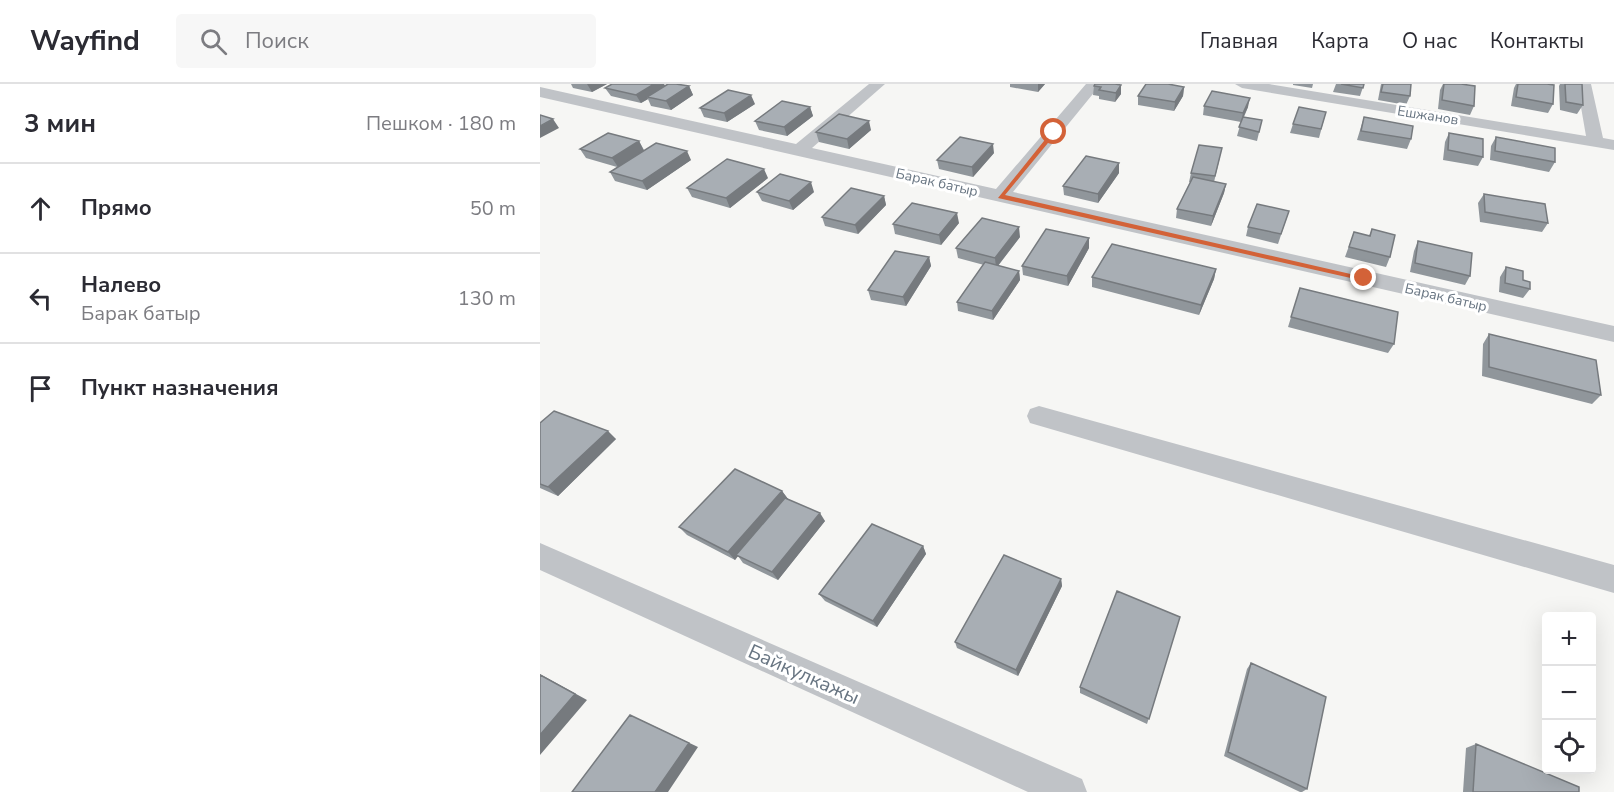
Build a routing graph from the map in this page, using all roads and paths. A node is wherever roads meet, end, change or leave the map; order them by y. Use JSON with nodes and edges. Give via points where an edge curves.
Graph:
{"nodes":[{"id":1,"x":878,"y":84,"type":"edge"},
{"id":2,"x":1095,"y":84,"type":"edge"},
{"id":3,"x":1242,"y":84,"type":"edge"},
{"id":4,"x":1584,"y":84,"type":"edge"},
{"id":5,"x":540,"y":92,"type":"edge"},
{"id":6,"x":1596,"y":142,"type":"junction"},
{"id":7,"x":1614,"y":145,"type":"edge"},
{"id":8,"x":798,"y":150,"type":"junction"},
{"id":9,"x":1000,"y":196,"type":"junction"},
{"id":10,"x":1614,"y":334,"type":"edge"},
{"id":11,"x":1039,"y":416,"type":"dead end"},
{"id":12,"x":540,"y":556,"type":"edge"},
{"id":13,"x":1614,"y":579,"type":"edge"},
{"id":14,"x":1069,"y":792,"type":"edge"}],
"edges":[{"from":1,"to":8,"type":"street"},
{"from":2,"to":9,"type":"street"},
{"from":3,"to":6,"type":"street","name":"Ешжанов"},
{"from":4,"to":6,"type":"street"},
{"from":5,"to":8,"type":"street","name":"Барак батыр"},
{"from":6,"to":7,"type":"street","name":"Ешжанов"},
{"from":8,"to":9,"type":"street","name":"Барак батыр"},
{"from":9,"to":10,"type":"street","name":"Барак батыр"},
{"from":11,"to":13,"type":"street"},
{"from":12,"to":14,"type":"street","name":"Байкулкажы"}]}
